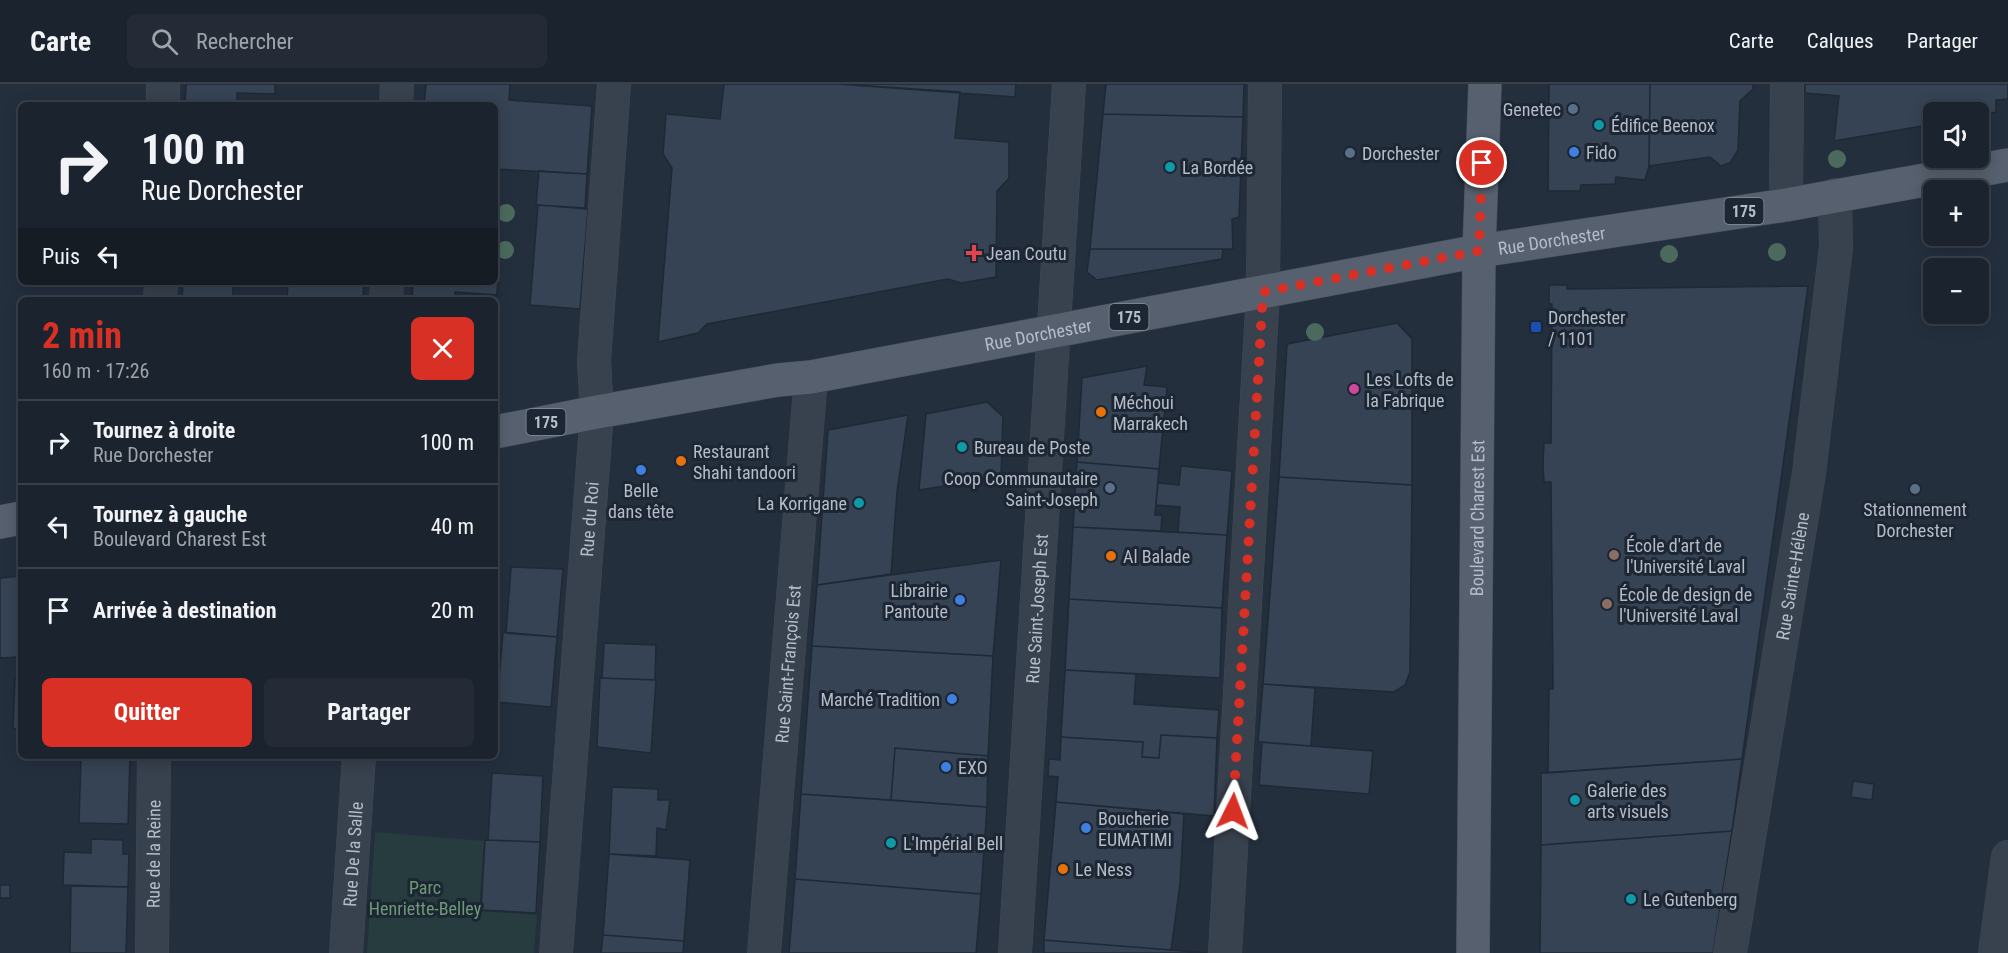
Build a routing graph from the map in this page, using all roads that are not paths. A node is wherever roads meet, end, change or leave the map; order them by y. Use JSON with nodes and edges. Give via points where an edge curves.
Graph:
{"nodes":[{"id":1,"x":163,"y":84,"type":"edge"},
{"id":2,"x":398,"y":84,"type":"edge"},
{"id":3,"x":614,"y":84,"type":"edge"},
{"id":4,"x":1069,"y":84,"type":"edge"},
{"id":5,"x":1265,"y":84,"type":"edge"},
{"id":6,"x":1485,"y":84,"type":"edge"},
{"id":7,"x":1786,"y":84,"type":"edge"},
{"id":8,"x":163,"y":102,"type":"edge"},
{"id":9,"x":396,"y":102,"type":"edge"},
{"id":10,"x":2008,"y":165,"type":"edge"},
{"id":11,"x":1835,"y":195,"type":"junction"},
{"id":12,"x":1786,"y":205,"type":"junction"},
{"id":13,"x":1479,"y":251,"type":"junction"},
{"id":14,"x":1263,"y":292,"type":"junction"},
{"id":15,"x":1053,"y":331,"type":"junction"},
{"id":16,"x":811,"y":377,"type":"junction"},
{"id":17,"x":597,"y":412,"type":"junction"},
{"id":18,"x":498,"y":431,"type":"edge"},
{"id":19,"x":18,"y":519,"type":"edge"},
{"id":20,"x":0,"y":522,"type":"edge"},
{"id":21,"x":154,"y":759,"type":"edge"},
{"id":22,"x":359,"y":759,"type":"edge"},
{"id":23,"x":2008,"y":857,"type":"edge"},
{"id":24,"x":152,"y":953,"type":"edge"},
{"id":25,"x":346,"y":953,"type":"edge"},
{"id":26,"x":556,"y":953,"type":"edge"},
{"id":27,"x":764,"y":953,"type":"edge"},
{"id":28,"x":1015,"y":953,"type":"edge"},
{"id":29,"x":1225,"y":953,"type":"edge"},
{"id":30,"x":1473,"y":953,"type":"edge"},
{"id":31,"x":1730,"y":953,"type":"edge"},
{"id":32,"x":1995,"y":953,"type":"edge"}],
"edges":[{"from":1,"to":8,"type":"street"},
{"from":2,"to":9,"type":"street"},
{"from":3,"to":17,"type":"street","name":"Rue du Roi","via":[[594,361]]},
{"from":4,"to":15,"type":"street","name":"Rue Saint-Joseph Est"},
{"from":5,"to":14,"type":"street"},
{"from":6,"to":13,"type":"main road","name":"Boulevard Charest Est"},
{"from":7,"to":12,"type":"street"},
{"from":10,"to":11,"type":"main road","name":"Rue Dorchester","number":"175"},
{"from":11,"to":12,"type":"main road","name":"Rue Dorchester","number":"175"},
{"from":11,"to":31,"type":"street","name":"Rue Sainte-Hélène","via":[[1836,247],[1809,473]]},
{"from":12,"to":13,"type":"main road","name":"Rue Dorchester","number":"175"},
{"from":13,"to":14,"type":"main road","name":"Rue Dorchester","number":"175"},
{"from":13,"to":30,"type":"main road","name":"Boulevard Charest Est"},
{"from":14,"to":15,"type":"main road","name":"Rue Dorchester","number":"175"},
{"from":14,"to":29,"type":"street"},
{"from":15,"to":16,"type":"main road","name":"Rue Dorchester","number":"175"},
{"from":15,"to":28,"type":"street","name":"Rue Saint-Joseph Est"},
{"from":16,"to":17,"type":"main road","name":"Rue Dorchester","number":"175"},
{"from":16,"to":27,"type":"street","name":"Rue Saint-François Est"},
{"from":17,"to":18,"type":"main road","name":"Rue Dorchester","number":"175"},
{"from":17,"to":26,"type":"street","name":"Rue du Roi"},
{"from":19,"to":20,"type":"main road"},
{"from":21,"to":24,"type":"street","name":"Rue de la Reine"},
{"from":22,"to":25,"type":"street","name":"Rue De la Salle"},
{"from":23,"to":32,"type":"street"}]}
